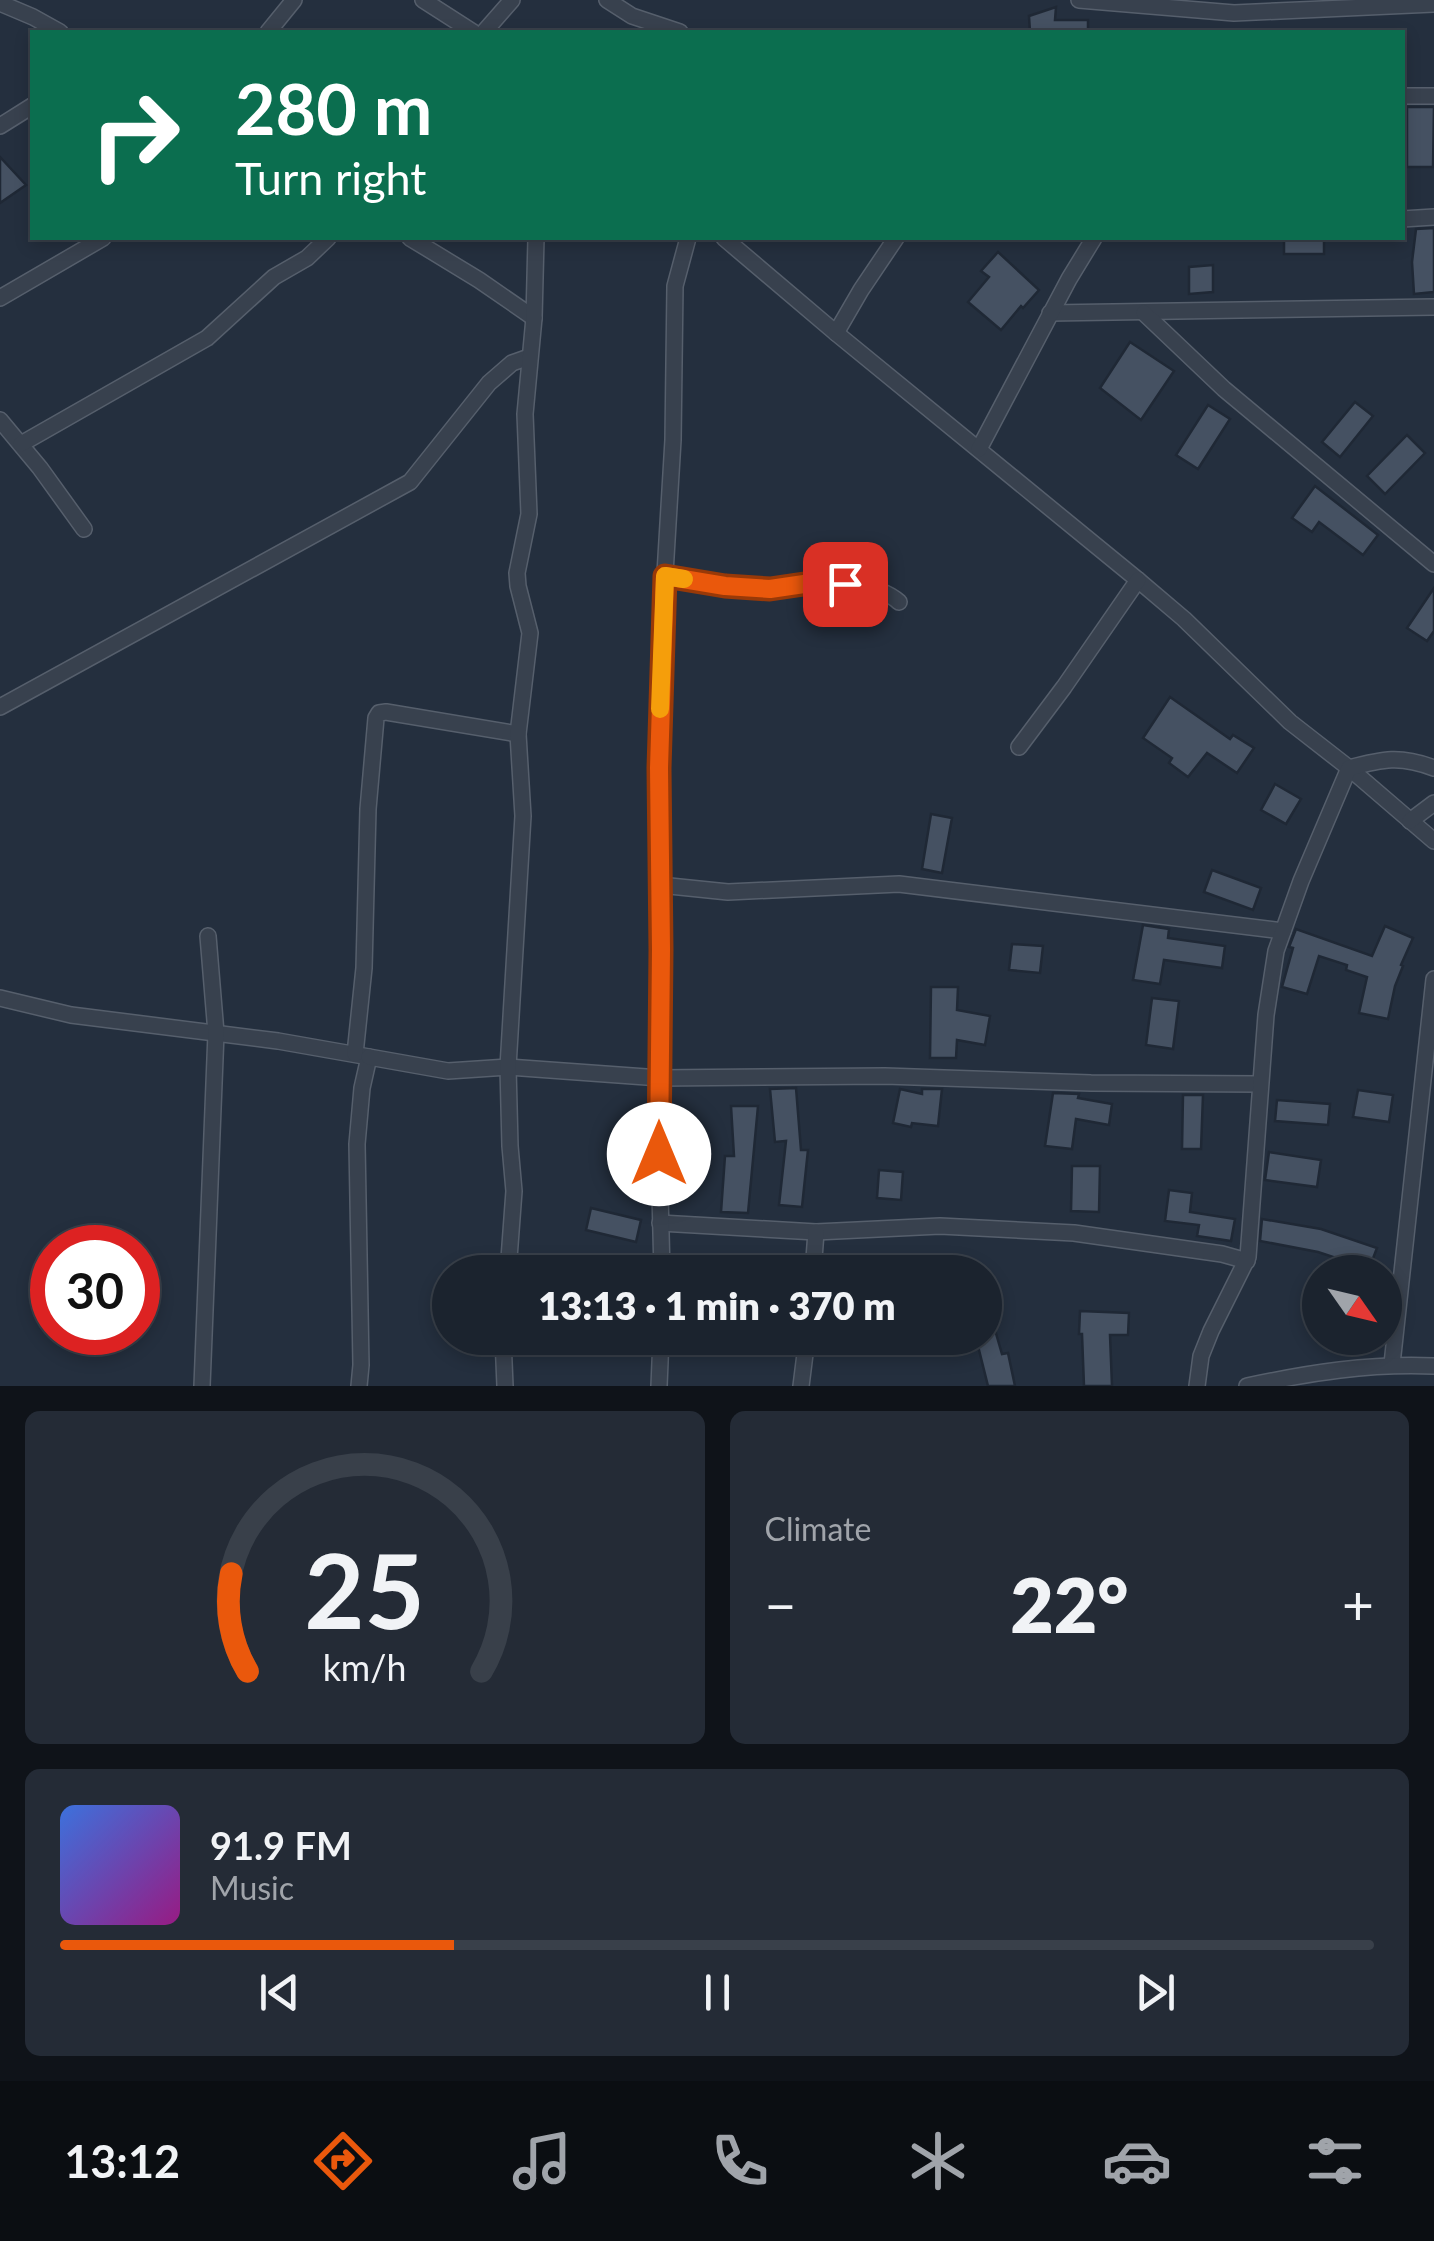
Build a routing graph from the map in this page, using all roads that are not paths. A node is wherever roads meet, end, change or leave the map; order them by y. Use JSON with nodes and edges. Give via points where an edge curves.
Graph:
{"nodes":[{"id":1,"x":294,"y":0,"type":"edge"},
{"id":2,"x":424,"y":0,"type":"edge"},
{"id":3,"x":512,"y":0,"type":"edge"},
{"id":4,"x":607,"y":0,"type":"edge"},
{"id":5,"x":1079,"y":0,"type":"edge"},
{"id":6,"x":0,"y":4,"type":"edge"},
{"id":7,"x":1434,"y":4,"type":"edge"},
{"id":8,"x":56,"y":30,"type":"edge"},
{"id":9,"x":270,"y":30,"type":"edge"},
{"id":10,"x":470,"y":30,"type":"edge"},
{"id":11,"x":486,"y":30,"type":"edge"},
{"id":12,"x":674,"y":30,"type":"edge"},
{"id":13,"x":1405,"y":96,"type":"edge"},
{"id":14,"x":1434,"y":96,"type":"edge"},
{"id":15,"x":30,"y":107,"type":"edge"},
{"id":16,"x":0,"y":126,"type":"edge"},
{"id":17,"x":1434,"y":218,"type":"edge"},
{"id":18,"x":1405,"y":219,"type":"edge"},
{"id":19,"x":100,"y":240,"type":"edge"},
{"id":20,"x":326,"y":240,"type":"edge"},
{"id":21,"x":413,"y":240,"type":"edge"},
{"id":22,"x":536,"y":240,"type":"edge"},
{"id":23,"x":687,"y":240,"type":"edge"},
{"id":24,"x":726,"y":240,"type":"edge"},
{"id":25,"x":895,"y":240,"type":"edge"},
{"id":26,"x":1093,"y":240,"type":"edge"},
{"id":27,"x":0,"y":298,"type":"edge"},
{"id":28,"x":1434,"y":307,"type":"edge"},
{"id":29,"x":1050,"y":313,"type":"junction"},
{"id":30,"x":1144,"y":313,"type":"junction"},
{"id":31,"x":534,"y":318,"type":"junction"},
{"id":32,"x":836,"y":333,"type":"junction"},
{"id":33,"x":529,"y":357,"type":"junction"},
{"id":34,"x":0,"y":420,"type":"edge"},
{"id":35,"x":21,"y":444,"type":"junction"},
{"id":36,"x":979,"y":449,"type":"junction"},
{"id":37,"x":84,"y":529,"type":"dead end"},
{"id":38,"x":1434,"y":564,"type":"edge"},
{"id":39,"x":665,"y":576,"type":"junction"},
{"id":40,"x":1138,"y":580,"type":"junction"},
{"id":41,"x":899,"y":602,"type":"dead end"},
{"id":42,"x":0,"y":707,"type":"edge"},
{"id":43,"x":518,"y":734,"type":"junction"},
{"id":44,"x":1019,"y":747,"type":"dead end"},
{"id":45,"x":1349,"y":768,"type":"junction"},
{"id":46,"x":1434,"y":768,"type":"edge"},
{"id":47,"x":1434,"y":803,"type":"edge"},
{"id":48,"x":1410,"y":821,"type":"junction"},
{"id":49,"x":1434,"y":840,"type":"edge"},
{"id":50,"x":660,"y":885,"type":"junction"},
{"id":51,"x":1283,"y":931,"type":"junction"},
{"id":52,"x":208,"y":936,"type":"dead end"},
{"id":53,"x":1434,"y":979,"type":"edge"},
{"id":54,"x":0,"y":998,"type":"edge"},
{"id":55,"x":216,"y":1034,"type":"junction"},
{"id":56,"x":362,"y":1055,"type":"junction"},
{"id":57,"x":508,"y":1067,"type":"junction"},
{"id":58,"x":660,"y":1078,"type":"junction"},
{"id":59,"x":1260,"y":1084,"type":"junction"},
{"id":60,"x":660,"y":1223,"type":"junction"},
{"id":61,"x":816,"y":1232,"type":"junction"},
{"id":62,"x":509,"y":1255,"type":"edge"},
{"id":63,"x":661,"y":1255,"type":"edge"},
{"id":64,"x":814,"y":1255,"type":"edge"},
{"id":65,"x":1247,"y":1261,"type":"junction"},
{"id":66,"x":504,"y":1355,"type":"edge"},
{"id":67,"x":660,"y":1355,"type":"edge"},
{"id":68,"x":806,"y":1355,"type":"edge"},
{"id":69,"x":1392,"y":1364,"type":"junction"},
{"id":70,"x":1434,"y":1366,"type":"edge"},
{"id":71,"x":202,"y":1386,"type":"edge"},
{"id":72,"x":359,"y":1386,"type":"edge"},
{"id":73,"x":505,"y":1386,"type":"edge"},
{"id":74,"x":659,"y":1386,"type":"edge"},
{"id":75,"x":802,"y":1386,"type":"edge"},
{"id":76,"x":1197,"y":1386,"type":"edge"},
{"id":77,"x":1247,"y":1386,"type":"edge"}],
"edges":[{"from":1,"to":9,"type":"street"},
{"from":2,"to":10,"type":"street"},
{"from":3,"to":11,"type":"street"},
{"from":4,"to":12,"type":"street"},
{"from":5,"to":7,"type":"street","via":[[1234,13]]},
{"from":6,"to":8,"type":"street"},
{"from":13,"to":14,"type":"street"},
{"from":15,"to":16,"type":"street"},
{"from":17,"to":18,"type":"street"},
{"from":19,"to":27,"type":"street"},
{"from":20,"to":35,"type":"street","via":[[207,338]]},
{"from":21,"to":31,"type":"street"},
{"from":22,"to":31,"type":"street"},
{"from":23,"to":39,"type":"street","via":[[675,286]]},
{"from":24,"to":32,"type":"street"},
{"from":25,"to":32,"type":"street"},
{"from":26,"to":29,"type":"street"},
{"from":28,"to":30,"type":"street"},
{"from":29,"to":30,"type":"street"},
{"from":29,"to":36,"type":"street"},
{"from":30,"to":38,"type":"street","via":[[1224,389]]},
{"from":31,"to":33,"type":"street"},
{"from":32,"to":36,"type":"street"},
{"from":33,"to":42,"type":"street","via":[[489,384],[410,482]]},
{"from":33,"to":43,"type":"street","via":[[529,514],[518,586],[530,633]]},
{"from":34,"to":35,"type":"street"},
{"from":35,"to":37,"type":"street"},
{"from":36,"to":40,"type":"street"},
{"from":39,"to":41,"type":"street","via":[[770,589],[845,584]]},
{"from":39,"to":50,"type":"street"},
{"from":40,"to":44,"type":"street"},
{"from":40,"to":45,"type":"street"},
{"from":43,"to":56,"type":"street","via":[[386,712],[376,718]]},
{"from":43,"to":57,"type":"street","via":[[523,816]]},
{"from":45,"to":46,"type":"street","via":[[1388,758]]},
{"from":45,"to":48,"type":"street"},
{"from":45,"to":51,"type":"street"},
{"from":47,"to":48,"type":"street"},
{"from":48,"to":49,"type":"street"},
{"from":50,"to":51,"type":"street","via":[[728,892],[899,884]]},
{"from":50,"to":58,"type":"street"},
{"from":51,"to":59,"type":"street"},
{"from":52,"to":55,"type":"street"},
{"from":53,"to":69,"type":"street"},
{"from":54,"to":55,"type":"street","via":[[71,1015]]},
{"from":55,"to":56,"type":"street"},
{"from":55,"to":71,"type":"street"},
{"from":56,"to":57,"type":"street","via":[[448,1071]]},
{"from":56,"to":72,"type":"street","via":[[356,1144]]},
{"from":57,"to":58,"type":"street"},
{"from":57,"to":62,"type":"street","via":[[514,1191]]},
{"from":58,"to":59,"type":"street"},
{"from":58,"to":60,"type":"street"},
{"from":59,"to":65,"type":"street"},
{"from":60,"to":61,"type":"street"},
{"from":60,"to":63,"type":"street"},
{"from":61,"to":64,"type":"street"},
{"from":61,"to":65,"type":"street","via":[[940,1226],[1074,1233]]},
{"from":65,"to":76,"type":"street","via":[[1210,1331]]},
{"from":66,"to":73,"type":"street"},
{"from":67,"to":74,"type":"street"},
{"from":68,"to":75,"type":"street"},
{"from":69,"to":70,"type":"street"},
{"from":69,"to":77,"type":"street"}]}
